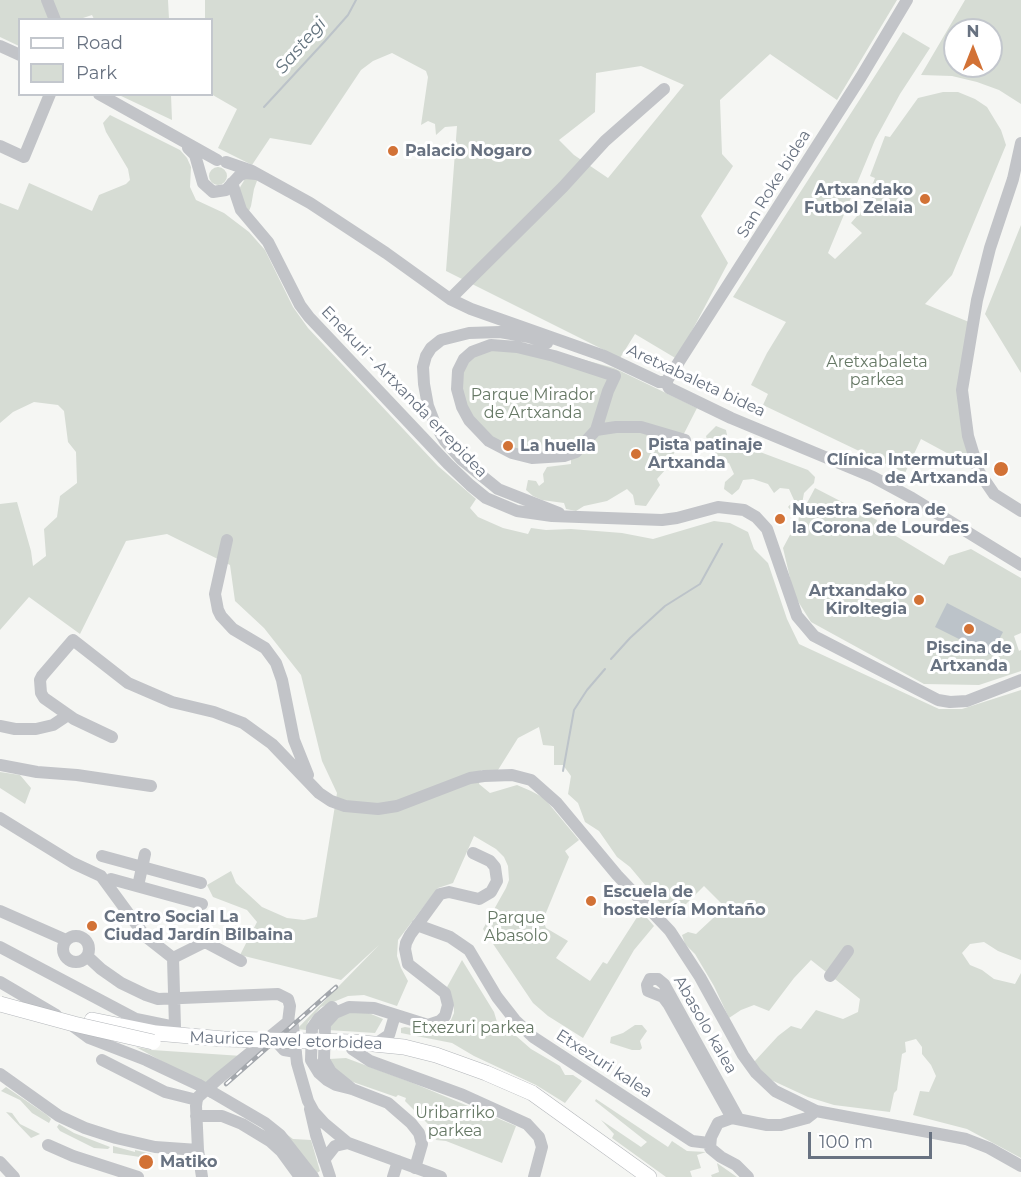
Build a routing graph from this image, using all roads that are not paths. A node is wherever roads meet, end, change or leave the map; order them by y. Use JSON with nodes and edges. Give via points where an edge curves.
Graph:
{"nodes":[{"id":1,"x":47,"y":0,"type":"edge"},
{"id":2,"x":907,"y":0,"type":"edge"},
{"id":3,"x":54,"y":18,"type":"edge"},
{"id":4,"x":0,"y":46,"type":"edge"},
{"id":5,"x":18,"y":54,"type":"edge"},
{"id":6,"x":664,"y":89,"type":"dead end"},
{"id":7,"x":49,"y":96,"type":"edge"},
{"id":8,"x":102,"y":96,"type":"edge"},
{"id":9,"x":179,"y":140,"type":"junction"},
{"id":10,"x":1021,"y":144,"type":"edge"},
{"id":11,"x":0,"y":146,"type":"edge"},
{"id":12,"x":222,"y":161,"type":"junction"},
{"id":13,"x":202,"y":174,"type":"junction"},
{"id":14,"x":260,"y":175,"type":"junction"},
{"id":15,"x":232,"y":183,"type":"junction"},
{"id":16,"x":213,"y":192,"type":"junction"},
{"id":17,"x":243,"y":214,"type":"junction"},
{"id":18,"x":450,"y":299,"type":"junction"},
{"id":19,"x":621,"y":364,"type":"junction"},
{"id":20,"x":666,"y":382,"type":"junction"},
{"id":21,"x":596,"y":430,"type":"junction"},
{"id":22,"x":685,"y":440,"type":"dead end"},
{"id":23,"x":1021,"y":511,"type":"edge"},
{"id":24,"x":566,"y":516,"type":"junction"},
{"id":25,"x":227,"y":540,"type":"dead end"},
{"id":26,"x":1021,"y":565,"type":"edge"},
{"id":27,"x":1021,"y":680,"type":"edge"},
{"id":28,"x":68,"y":715,"type":"junction"},
{"id":29,"x":0,"y":726,"type":"edge"},
{"id":30,"x":112,"y":737,"type":"dead end"},
{"id":31,"x":0,"y":765,"type":"edge"},
{"id":32,"x":311,"y":784,"type":"junction"},
{"id":33,"x":151,"y":786,"type":"dead end"},
{"id":34,"x":0,"y":818,"type":"edge"},
{"id":35,"x":473,"y":853,"type":"dead end"},
{"id":36,"x":102,"y":856,"type":"dead end"},
{"id":37,"x":144,"y":860,"type":"junction"},
{"id":38,"x":201,"y":882,"type":"dead end"},
{"id":39,"x":108,"y":884,"type":"junction"},
{"id":40,"x":138,"y":886,"type":"junction"},
{"id":41,"x":202,"y":904,"type":"dead end"},
{"id":42,"x":0,"y":911,"type":"edge"},
{"id":43,"x":417,"y":925,"type":"junction"},
{"id":44,"x":66,"y":940,"type":"junction"},
{"id":45,"x":0,"y":947,"type":"edge"},
{"id":46,"x":848,"y":951,"type":"dead end"},
{"id":47,"x":87,"y":956,"type":"junction"},
{"id":48,"x":173,"y":958,"type":"junction"},
{"id":49,"x":241,"y":961,"type":"dead end"},
{"id":50,"x":68,"y":963,"type":"dead end"},
{"id":51,"x":830,"y":976,"type":"dead end"},
{"id":52,"x":58,"y":978,"type":"junction"},
{"id":53,"x":0,"y":982,"type":"edge"},
{"id":54,"x":0,"y":997,"type":"edge"},
{"id":55,"x":175,"y":999,"type":"junction"},
{"id":56,"x":0,"y":1004,"type":"edge"},
{"id":57,"x":395,"y":1015,"type":"junction"},
{"id":58,"x":288,"y":1022,"type":"junction"},
{"id":59,"x":392,"y":1029,"type":"junction"},
{"id":60,"x":275,"y":1032,"type":"junction"},
{"id":61,"x":377,"y":1043,"type":"junction"},
{"id":62,"x":353,"y":1045,"type":"junction"},
{"id":63,"x":400,"y":1046,"type":"junction"},
{"id":64,"x":296,"y":1052,"type":"junction"},
{"id":65,"x":102,"y":1060,"type":"dead end"},
{"id":66,"x":0,"y":1074,"type":"edge"},
{"id":67,"x":197,"y":1100,"type":"junction"},
{"id":68,"x":308,"y":1101,"type":"junction"},
{"id":69,"x":816,"y":1111,"type":"junction"},
{"id":70,"x":196,"y":1116,"type":"junction"},
{"id":71,"x":735,"y":1118,"type":"junction"},
{"id":72,"x":348,"y":1143,"type":"junction"},
{"id":73,"x":709,"y":1143,"type":"junction"},
{"id":74,"x":48,"y":1145,"type":"dead end"},
{"id":75,"x":198,"y":1150,"type":"junction"},
{"id":76,"x":324,"y":1160,"type":"junction"},
{"id":77,"x":398,"y":1161,"type":"junction"},
{"id":78,"x":0,"y":1162,"type":"edge"},
{"id":79,"x":1021,"y":1166,"type":"edge"},
{"id":80,"x":415,"y":1168,"type":"junction"},
{"id":81,"x":14,"y":1177,"type":"edge"},
{"id":82,"x":138,"y":1177,"type":"edge"},
{"id":83,"x":202,"y":1177,"type":"edge"},
{"id":84,"x":300,"y":1177,"type":"edge"},
{"id":85,"x":313,"y":1177,"type":"edge"},
{"id":86,"x":330,"y":1177,"type":"edge"},
{"id":87,"x":393,"y":1177,"type":"edge"},
{"id":88,"x":441,"y":1177,"type":"edge"},
{"id":89,"x":534,"y":1177,"type":"edge"},
{"id":90,"x":635,"y":1177,"type":"edge"},
{"id":91,"x":649,"y":1177,"type":"edge"},
{"id":92,"x":748,"y":1177,"type":"edge"}],
"edges":[{"from":1,"to":3,"type":"street"},
{"from":2,"to":20,"type":"street","name":"San Roke bidea"},
{"from":4,"to":5,"type":"street"},
{"from":6,"to":18,"type":"street","via":[[605,141]]},
{"from":7,"to":11,"type":"street","via":[[24,157]]},
{"from":8,"to":9,"type":"street","name":"Aretxabaleta bidea"},
{"from":9,"to":12,"type":"street","name":"Aretxabaleta bidea"},
{"from":9,"to":13,"type":"street","via":[[195,155]]},
{"from":10,"to":23,"type":"street","via":[[977,300],[962,390],[968,436],[979,472],[994,494]]},
{"from":12,"to":13,"type":"street","via":[[209,163]]},
{"from":12,"to":14,"type":"street","name":"Aretxabaleta bidea"},
{"from":12,"to":15,"type":"street","via":[[234,174]]},
{"from":13,"to":16,"type":"street","via":[[203,183]]},
{"from":14,"to":15,"type":"street","via":[[245,173]]},
{"from":14,"to":18,"type":"street","name":"Aretxabaleta bidea","via":[[310,203]]},
{"from":15,"to":16,"type":"street","via":[[222,192]]},
{"from":15,"to":17,"type":"street","name":"Enekuri - Artxanda errepidea"},
{"from":16,"to":17,"type":"street"},
{"from":17,"to":24,"type":"street","name":"Enekuri - Artxanda errepidea","via":[[268,242],[309,317],[460,476],[501,505],[517,511]]},
{"from":18,"to":19,"type":"street","name":"Aretxabaleta bidea"},
{"from":19,"to":20,"type":"street","name":"Aretxabaleta bidea"},
{"from":19,"to":24,"type":"street","via":[[500,332],[469,333],[441,340],[426,356],[423,384],[428,406],[445,441],[498,489]]},
{"from":20,"to":26,"type":"street","name":"Aretxabaleta bidea","via":[[669,388],[731,418],[873,477]]},
{"from":21,"to":21,"type":"street","via":[[576,452],[564,456],[532,458],[513,453],[489,441],[469,420],[457,389],[458,370],[472,352],[491,345],[517,346],[615,376]]},
{"from":21,"to":22,"type":"street","via":[[641,427]]},
{"from":24,"to":27,"type":"street","name":"Enekuri - Artxanda errepidea","via":[[662,520],[718,507],[738,508],[761,522],[772,539],[797,616],[814,636],[931,697],[950,702],[967,701]]},
{"from":25,"to":32,"type":"street","via":[[215,594],[218,610],[233,629],[265,648],[276,663],[294,740]]},
{"from":28,"to":29,"type":"street","via":[[53,725],[36,729]]},
{"from":28,"to":30,"type":"street"},
{"from":28,"to":32,"type":"street","via":[[44,698],[40,680],[72,640],[128,683],[172,702],[243,723],[272,744]]},
{"from":31,"to":33,"type":"street"},
{"from":32,"to":69,"type":"street","via":[[331,801],[378,809],[397,806],[470,778],[498,775],[531,780],[557,802],[670,931],[756,1073],[775,1091]]},
{"from":34,"to":39,"type":"street","via":[[101,876]]},
{"from":35,"to":43,"type":"street","via":[[495,867],[497,881],[491,892],[479,899],[449,892],[440,894]]},
{"from":36,"to":37,"type":"street"},
{"from":37,"to":38,"type":"street"},
{"from":37,"to":40,"type":"street"},
{"from":39,"to":40,"type":"street","via":[[111,879]]},
{"from":39,"to":48,"type":"street","via":[[145,936]]},
{"from":40,"to":41,"type":"street"},
{"from":42,"to":44,"type":"street"},
{"from":43,"to":57,"type":"street","via":[[406,943],[408,963],[445,993],[447,1011],[440,1021],[428,1024]]},
{"from":43,"to":73,"type":"street","name":"Etxezuri kalea","via":[[469,950],[497,997],[533,1037],[692,1141]]},
{"from":44,"to":47,"type":"street","via":[[72,936],[84,938],[89,945]]},
{"from":44,"to":47,"type":"street","via":[[63,949],[69,960],[81,961]]},
{"from":45,"to":52,"type":"street"},
{"from":46,"to":51,"type":"street"},
{"from":47,"to":55,"type":"street","via":[[115,979],[146,995]]},
{"from":48,"to":49,"type":"street","via":[[207,943]]},
{"from":48,"to":55,"type":"street"},
{"from":50,"to":52,"type":"street"},
{"from":52,"to":55,"type":"street","via":[[136,1019],[165,1026],[175,1027]]},
{"from":53,"to":85,"type":"street","bridge":true,"via":[[92,1039],[199,1085],[265,1123],[280,1135]]},
{"from":54,"to":62,"type":"main road","name":"Maurice Ravel etorbidea","bridge":true,"via":[[156,1033]]},
{"from":55,"to":58,"type":"street","via":[[278,994],[288,999]]},
{"from":56,"to":62,"type":"main road","name":"Maurice Ravel etorbidea","bridge":true,"via":[[153,1042],[224,1048]]},
{"from":57,"to":59,"type":"street"},
{"from":57,"to":80,"type":"street","via":[[356,1001],[343,1002],[326,1011],[312,1028],[311,1060],[336,1085],[388,1103],[411,1123],[422,1144]]},
{"from":58,"to":60,"type":"street"},
{"from":58,"to":64,"type":"street","via":[[293,1026]]},
{"from":59,"to":61,"type":"street"},
{"from":59,"to":63,"type":"street"},
{"from":60,"to":64,"type":"street","via":[[274,1039],[284,1050]]},
{"from":60,"to":67,"type":"street"},
{"from":61,"to":62,"type":"main road","name":"Maurice Ravel etorbidea"},
{"from":61,"to":63,"type":"main road","name":"Maurice Ravel etorbidea"},
{"from":62,"to":89,"type":"street","via":[[370,1061],[463,1095],[527,1124],[542,1147]]},
{"from":62,"to":90,"type":"main road","name":"Maurice Ravel etorbidea","via":[[432,1062],[500,1086],[545,1112]]},
{"from":63,"to":91,"type":"main road","name":"Maurice Ravel etorbidea","via":[[486,1072],[532,1093]]},
{"from":64,"to":68,"type":"street"},
{"from":65,"to":67,"type":"street","via":[[165,1092]]},
{"from":66,"to":75,"type":"street","via":[[59,1116],[85,1128],[147,1146]]},
{"from":67,"to":70,"type":"street"},
{"from":68,"to":72,"type":"street","via":[[324,1123]]},
{"from":68,"to":76,"type":"street"},
{"from":69,"to":71,"type":"street","via":[[807,1118],[781,1125]]},
{"from":69,"to":79,"type":"street","via":[[955,1136],[989,1148]]},
{"from":70,"to":75,"type":"street"},
{"from":70,"to":84,"type":"street","via":[[222,1116],[242,1124],[275,1146]]},
{"from":71,"to":71,"type":"street","name":"Abasolo kalea","via":[[664,984],[650,979],[648,991],[663,997],[669,1005]]},
{"from":71,"to":73,"type":"street","via":[[718,1123]]},
{"from":72,"to":76,"type":"street","via":[[335,1146]]},
{"from":72,"to":77,"type":"street"},
{"from":73,"to":92,"type":"street","via":[[713,1152]]},
{"from":74,"to":82,"type":"street"},
{"from":75,"to":83,"type":"street"},
{"from":76,"to":86,"type":"street"},
{"from":77,"to":80,"type":"street"},
{"from":77,"to":87,"type":"street"},
{"from":78,"to":81,"type":"street"},
{"from":80,"to":88,"type":"street"}]}
